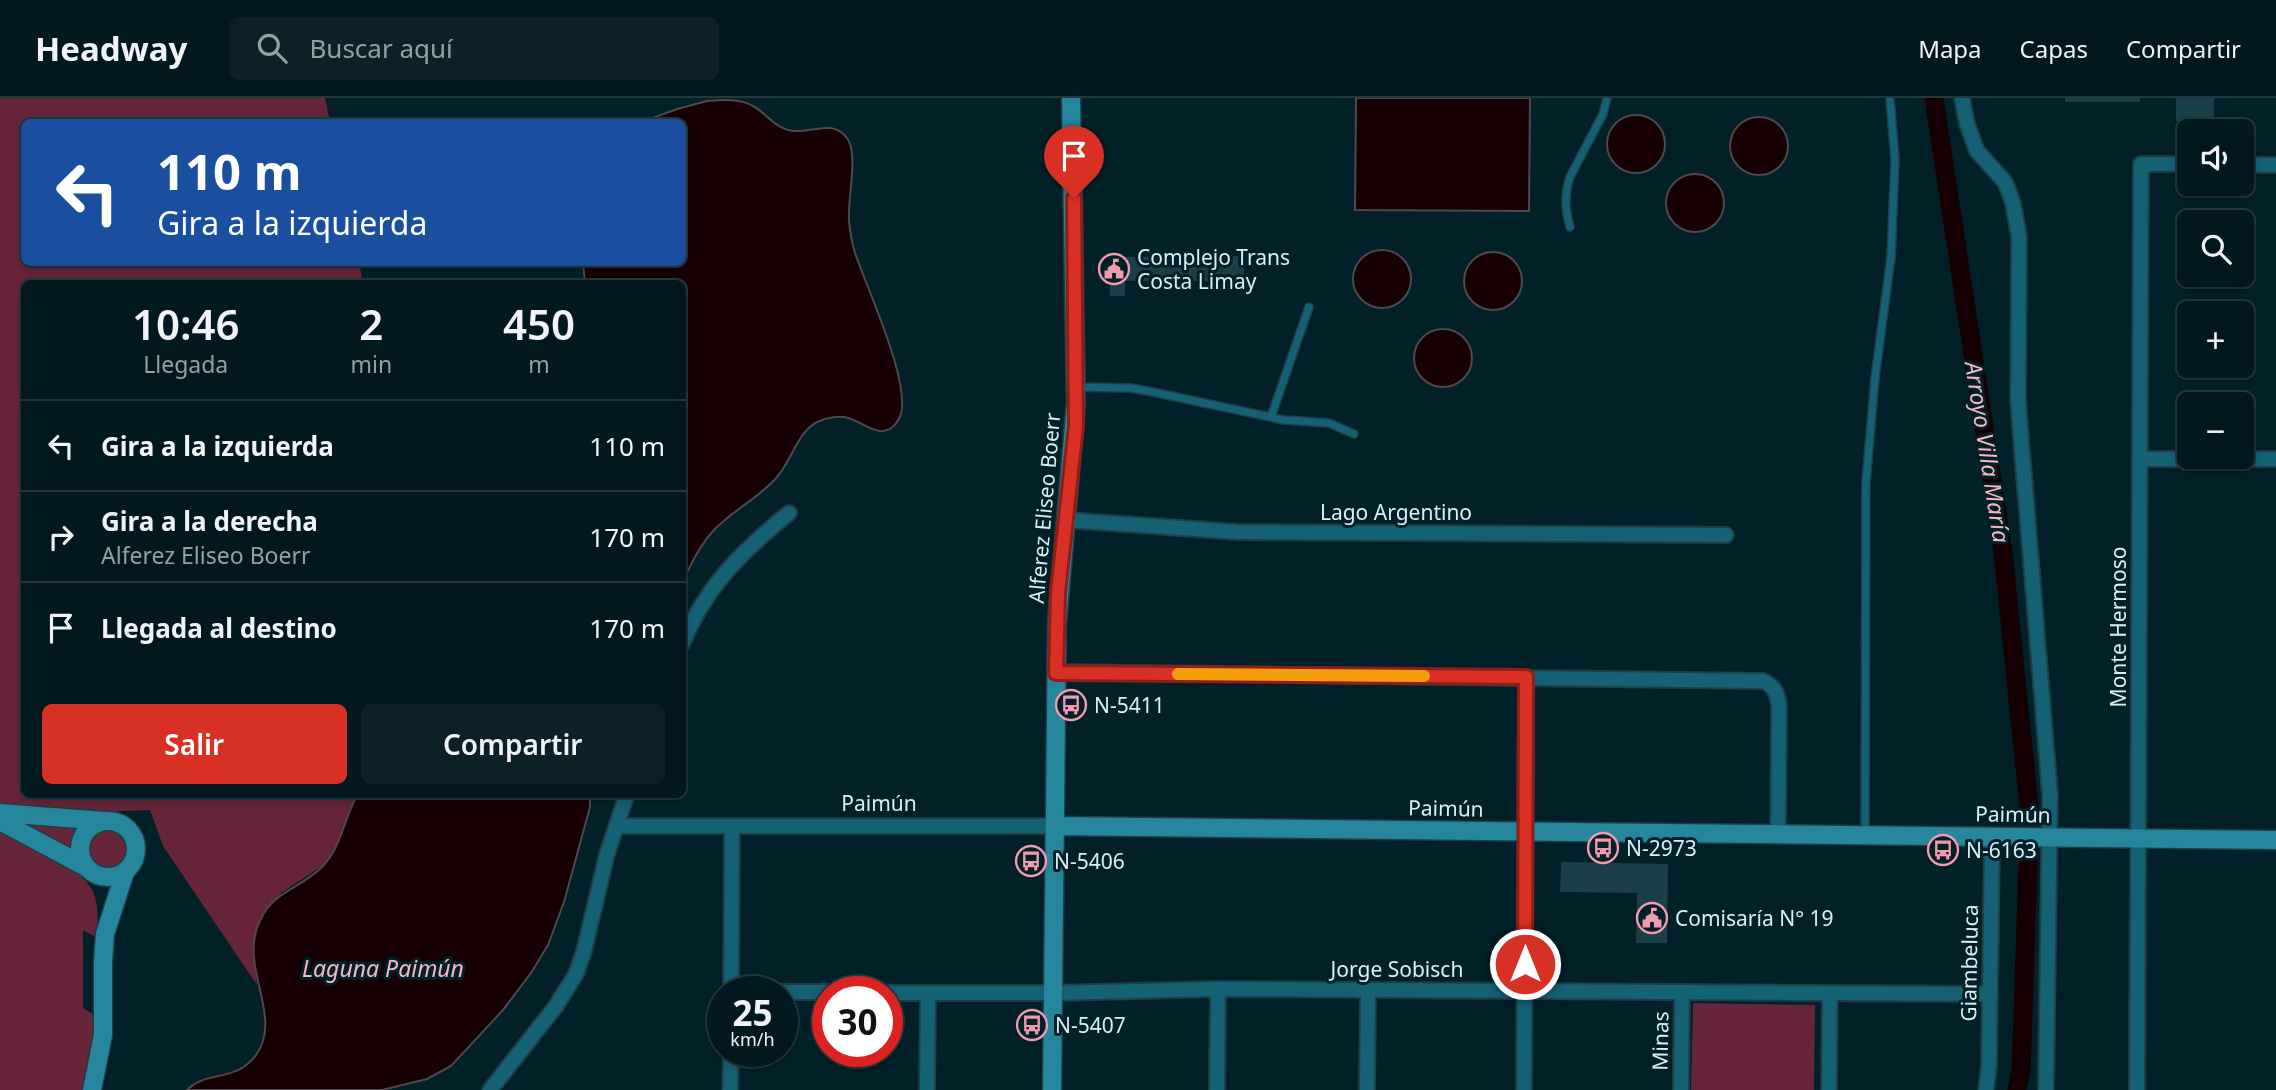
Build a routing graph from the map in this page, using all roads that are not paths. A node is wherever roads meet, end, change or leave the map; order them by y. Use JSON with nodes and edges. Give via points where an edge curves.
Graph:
{"nodes":[{"id":1,"x":1071,"y":98,"type":"edge"},
{"id":2,"x":1607,"y":98,"type":"edge"},
{"id":3,"x":1890,"y":98,"type":"edge"},
{"id":4,"x":1962,"y":98,"type":"edge"},
{"id":5,"x":2177,"y":164,"type":"edge"},
{"id":6,"x":2254,"y":165,"type":"edge"},
{"id":7,"x":2276,"y":165,"type":"edge"},
{"id":8,"x":1570,"y":227,"type":"dead end"},
{"id":9,"x":1309,"y":307,"type":"dead end"},
{"id":10,"x":1076,"y":387,"type":"junction"},
{"id":11,"x":1271,"y":417,"type":"junction"},
{"id":12,"x":1354,"y":433,"type":"dead end"},
{"id":13,"x":2140,"y":459,"type":"junction"},
{"id":14,"x":2276,"y":459,"type":"edge"},
{"id":15,"x":789,"y":513,"type":"dead end"},
{"id":16,"x":1066,"y":520,"type":"junction"},
{"id":17,"x":1726,"y":535,"type":"dead end"},
{"id":18,"x":686,"y":637,"type":"edge"},
{"id":19,"x":1056,"y":673,"type":"junction"},
{"id":20,"x":1526,"y":677,"type":"junction"},
{"id":21,"x":626,"y":798,"type":"edge"},
{"id":22,"x":0,"y":813,"type":"edge"},
{"id":23,"x":0,"y":821,"type":"edge"},
{"id":24,"x":108,"y":821,"type":"junction"},
{"id":25,"x":616,"y":826,"type":"junction"},
{"id":26,"x":732,"y":826,"type":"junction"},
{"id":27,"x":1055,"y":826,"type":"junction"},
{"id":28,"x":1525,"y":831,"type":"junction"},
{"id":29,"x":1778,"y":834,"type":"junction"},
{"id":30,"x":1865,"y":835,"type":"junction"},
{"id":31,"x":1992,"y":837,"type":"junction"},
{"id":32,"x":2051,"y":837,"type":"junction"},
{"id":33,"x":2138,"y":838,"type":"junction"},
{"id":34,"x":2276,"y":840,"type":"edge"},
{"id":35,"x":92,"y":872,"type":"junction"},
{"id":36,"x":125,"y":872,"type":"junction"},
{"id":37,"x":108,"y":923,"type":"junction"},
{"id":38,"x":731,"y":976,"type":"edge"},
{"id":39,"x":1218,"y":989,"type":"junction"},
{"id":40,"x":1368,"y":990,"type":"junction"},
{"id":41,"x":1524,"y":991,"type":"junction"},
{"id":42,"x":1682,"y":992,"type":"junction"},
{"id":43,"x":903,"y":993,"type":"edge"},
{"id":44,"x":928,"y":993,"type":"junction"},
{"id":45,"x":1053,"y":993,"type":"junction"},
{"id":46,"x":1830,"y":993,"type":"junction"},
{"id":47,"x":1990,"y":994,"type":"junction"},
{"id":48,"x":731,"y":1067,"type":"edge"},
{"id":49,"x":92,"y":1090,"type":"edge"},
{"id":50,"x":490,"y":1090,"type":"edge"},
{"id":51,"x":730,"y":1090,"type":"edge"},
{"id":52,"x":927,"y":1090,"type":"edge"},
{"id":53,"x":1052,"y":1090,"type":"edge"},
{"id":54,"x":1217,"y":1090,"type":"edge"},
{"id":55,"x":1367,"y":1090,"type":"edge"},
{"id":56,"x":1524,"y":1090,"type":"edge"},
{"id":57,"x":1681,"y":1090,"type":"edge"},
{"id":58,"x":1829,"y":1090,"type":"edge"},
{"id":59,"x":1986,"y":1090,"type":"edge"},
{"id":60,"x":2046,"y":1090,"type":"edge"},
{"id":61,"x":2137,"y":1090,"type":"edge"}],
"edges":[{"from":1,"to":10,"type":"street","name":"Alferez Eliseo Boerr"},
{"from":2,"to":8,"type":"lane","via":[[1567,187],[1565,210]]},
{"from":3,"to":30,"type":"lane","via":[[1895,160],[1891,257],[1866,482]]},
{"from":4,"to":32,"type":"street","via":[[1978,151],[2005,182],[2018,237],[2018,401],[2049,759]]},
{"from":5,"to":13,"type":"street","name":"Monte Hermoso","via":[[2141,164]]},
{"from":6,"to":7,"type":"street"},
{"from":9,"to":11,"type":"lane"},
{"from":10,"to":11,"type":"lane","via":[[1148,391]]},
{"from":10,"to":16,"type":"street","name":"Alferez Eliseo Boerr"},
{"from":11,"to":12,"type":"lane","via":[[1329,423]]},
{"from":13,"to":14,"type":"street"},
{"from":13,"to":33,"type":"street","name":"Monte Hermoso"},
{"from":15,"to":18,"type":"street","via":[[751,544],[719,579]]},
{"from":16,"to":17,"type":"street","name":"Lago Argentino","via":[[1251,533]]},
{"from":16,"to":19,"type":"street","name":"Alferez Eliseo Boerr"},
{"from":19,"to":20,"type":"street"},
{"from":19,"to":27,"type":"street","name":"Alferez Eliseo Boerr"},
{"from":20,"to":28,"type":"street"},
{"from":20,"to":29,"type":"street","via":[[1752,680],[1772,685],[1779,706]]},
{"from":21,"to":25,"type":"street"},
{"from":22,"to":24,"type":"street"},
{"from":23,"to":35,"type":"street"},
{"from":24,"to":35,"type":"street","via":[[85,833],[80,850]]},
{"from":24,"to":36,"type":"street","via":[[125,826],[135,840],[136,858]]},
{"from":25,"to":26,"type":"street","name":"Paimún"},
{"from":25,"to":50,"type":"street","via":[[584,951],[570,985]]},
{"from":26,"to":27,"type":"street","name":"Paimún"},
{"from":26,"to":38,"type":"street"},
{"from":27,"to":28,"type":"street","name":"Paimún"},
{"from":27,"to":45,"type":"street","name":"Alferez Eliseo Boerr"},
{"from":28,"to":29,"type":"street","name":"Paimún"},
{"from":28,"to":41,"type":"street"},
{"from":29,"to":30,"type":"street","name":"Paimún"},
{"from":30,"to":31,"type":"street","name":"Paimún"},
{"from":31,"to":32,"type":"street","name":"Paimún"},
{"from":31,"to":47,"type":"street","name":"Giambeluca"},
{"from":32,"to":33,"type":"street","name":"Paimún"},
{"from":32,"to":60,"type":"street"},
{"from":33,"to":34,"type":"street","name":"Paimún"},
{"from":33,"to":61,"type":"street","name":"Monte Hermoso"},
{"from":35,"to":36,"type":"street","via":[[111,878]]},
{"from":35,"to":37,"type":"street","via":[[108,908]]},
{"from":36,"to":37,"type":"street"},
{"from":37,"to":49,"type":"street","via":[[103,1035]]},
{"from":39,"to":40,"type":"street","name":"Jorge Sobisch"},
{"from":39,"to":45,"type":"street","name":"Jorge Sobisch"},
{"from":39,"to":54,"type":"street"},
{"from":40,"to":41,"type":"street","name":"Jorge Sobisch"},
{"from":40,"to":55,"type":"street"},
{"from":41,"to":42,"type":"street","name":"Jorge Sobisch"},
{"from":41,"to":56,"type":"street"},
{"from":42,"to":46,"type":"street","name":"Jorge Sobisch"},
{"from":42,"to":57,"type":"street","name":"Minas"},
{"from":43,"to":44,"type":"street","name":"Jorge Sobisch"},
{"from":44,"to":45,"type":"street","name":"Jorge Sobisch"},
{"from":44,"to":52,"type":"street"},
{"from":45,"to":53,"type":"street","name":"Alferez Eliseo Boerr"},
{"from":46,"to":47,"type":"street","name":"Jorge Sobisch"},
{"from":46,"to":58,"type":"street"},
{"from":47,"to":59,"type":"street","name":"Giambeluca"},
{"from":48,"to":51,"type":"street"}]}
